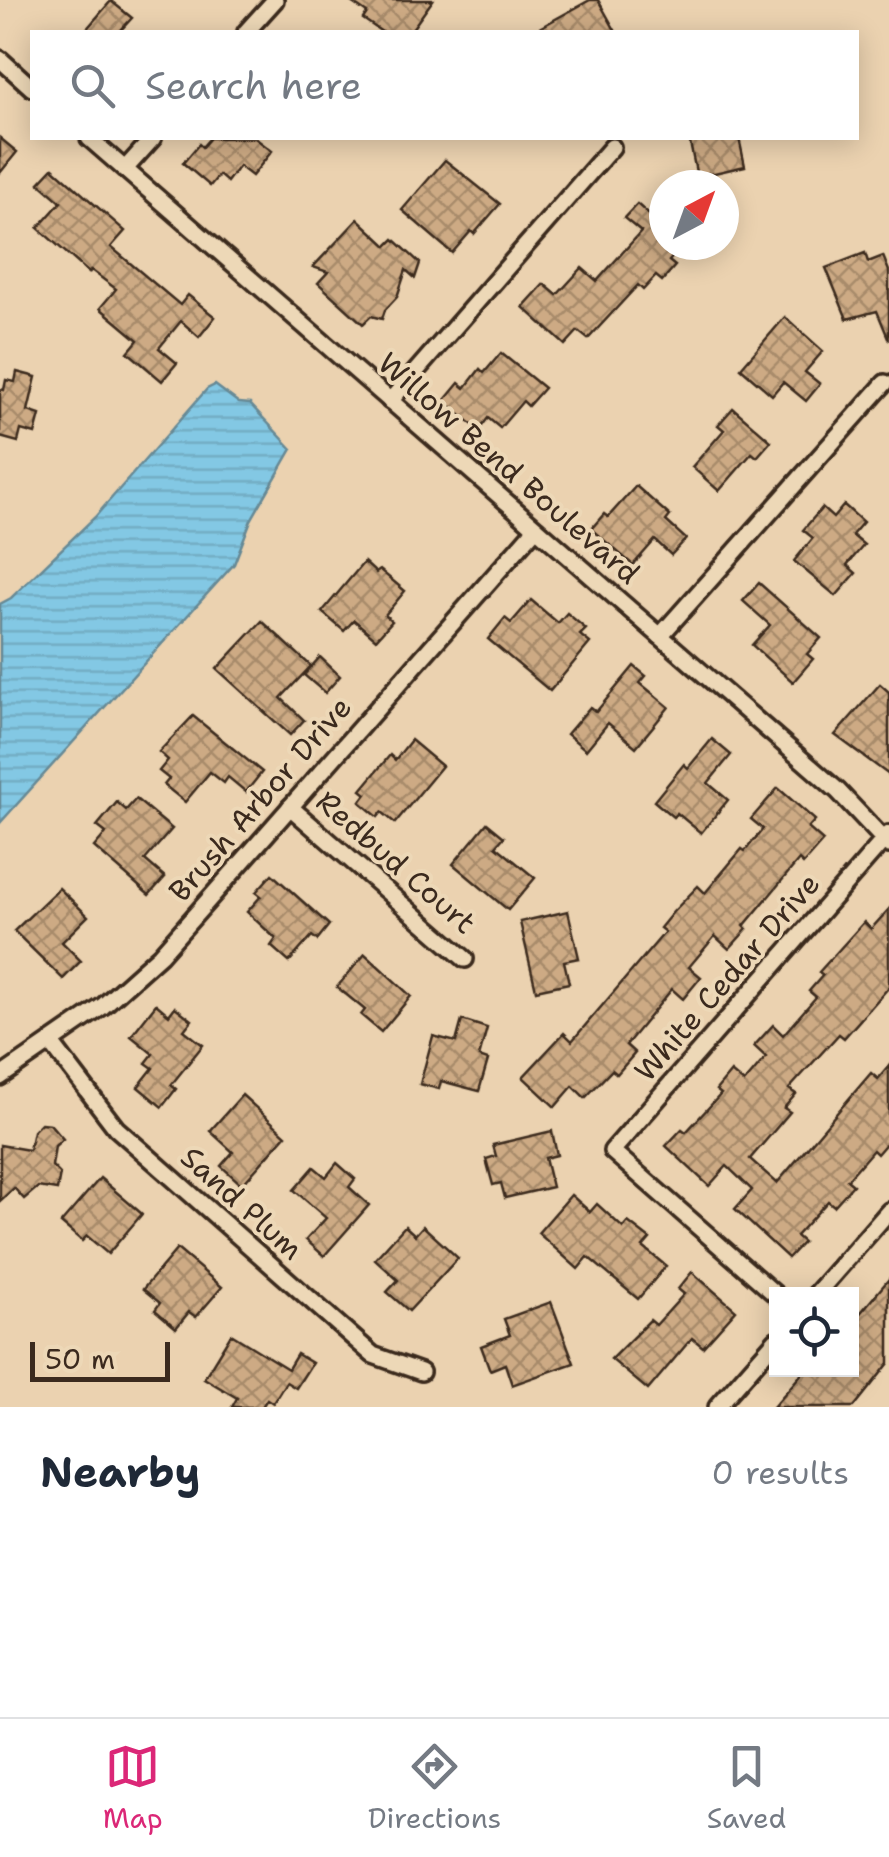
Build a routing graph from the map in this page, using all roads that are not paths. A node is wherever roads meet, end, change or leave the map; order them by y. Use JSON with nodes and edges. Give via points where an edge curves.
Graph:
{"nodes":[{"id":1,"x":274,"y":0,"type":"edge"},
{"id":2,"x":248,"y":30,"type":"edge"},
{"id":3,"x":0,"y":59,"type":"edge"},
{"id":4,"x":30,"y":86,"type":"edge"},
{"id":5,"x":91,"y":140,"type":"edge"},
{"id":6,"x":152,"y":140,"type":"edge"},
{"id":7,"x":612,"y":147,"type":"dead end"},
{"id":8,"x":125,"y":170,"type":"junction"},
{"id":9,"x":885,"y":383,"type":"dead end"},
{"id":10,"x":390,"y":401,"type":"junction"},
{"id":11,"x":536,"y":528,"type":"junction"},
{"id":12,"x":660,"y":636,"type":"junction"},
{"id":13,"x":290,"y":806,"type":"junction"},
{"id":14,"x":887,"y":840,"type":"edge"},
{"id":15,"x":466,"y":959,"type":"dead end"},
{"id":16,"x":52,"y":1044,"type":"junction"},
{"id":17,"x":0,"y":1077,"type":"edge"},
{"id":18,"x":889,"y":1211,"type":"edge"},
{"id":19,"x":822,"y":1287,"type":"edge"},
{"id":20,"x":769,"y":1289,"type":"edge"},
{"id":21,"x":769,"y":1348,"type":"edge"},
{"id":22,"x":422,"y":1372,"type":"dead end"},
{"id":23,"x":717,"y":1407,"type":"edge"}],
"edges":[{"from":1,"to":2,"type":"street"},
{"from":3,"to":4,"type":"street"},
{"from":5,"to":8,"type":"street","name":"Willow Bend Boulevard"},
{"from":6,"to":8,"type":"street"},
{"from":7,"to":10,"type":"street"},
{"from":8,"to":10,"type":"street","name":"Willow Bend Boulevard"},
{"from":9,"to":12,"type":"street"},
{"from":10,"to":11,"type":"street","name":"Willow Bend Boulevard"},
{"from":11,"to":12,"type":"street","name":"Willow Bend Boulevard"},
{"from":11,"to":13,"type":"street","name":"Brush Arbor Drive"},
{"from":12,"to":14,"type":"street","name":"Willow Bend Boulevard"},
{"from":13,"to":15,"type":"street","name":"Redbud Court"},
{"from":13,"to":16,"type":"street","name":"Brush Arbor Drive","via":[[146,968]]},
{"from":14,"to":20,"type":"street","name":"White Cedar Drive","via":[[612,1151]]},
{"from":16,"to":17,"type":"street","name":"Brush Arbor Drive"},
{"from":16,"to":22,"type":"street","name":"Sand Plum","via":[[116,1128],[373,1355]]},
{"from":18,"to":19,"type":"street"},
{"from":21,"to":23,"type":"street"}]}
